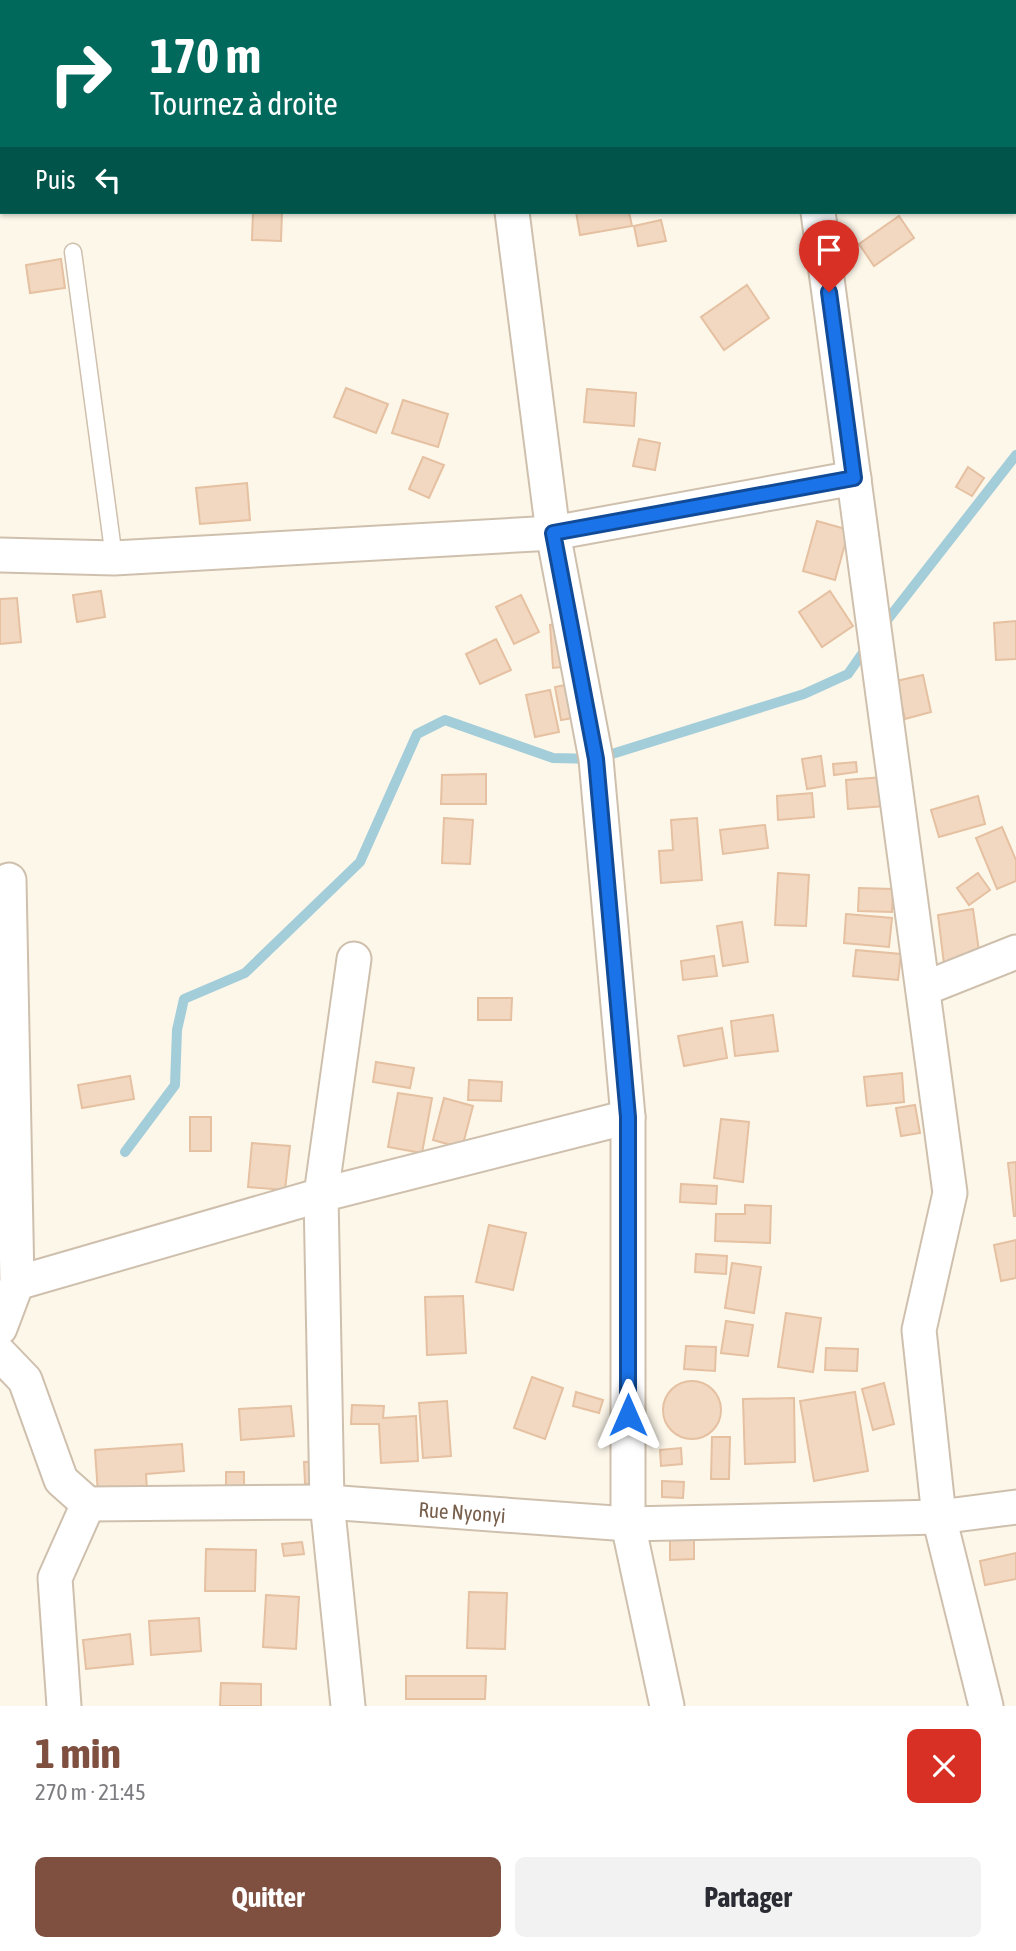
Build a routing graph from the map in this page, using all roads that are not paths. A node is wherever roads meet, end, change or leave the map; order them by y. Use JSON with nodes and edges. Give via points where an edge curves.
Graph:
{"nodes":[{"id":1,"x":512,"y":214,"type":"edge"},
{"id":2,"x":818,"y":214,"type":"edge"},
{"id":3,"x":73,"y":252,"type":"dead end"},
{"id":4,"x":854,"y":478,"type":"junction"},
{"id":5,"x":553,"y":533,"type":"junction"},
{"id":6,"x":0,"y":555,"type":"edge"},
{"id":7,"x":114,"y":558,"type":"junction"},
{"id":8,"x":9,"y":880,"type":"dead end"},
{"id":9,"x":1016,"y":952,"type":"edge"},
{"id":10,"x":354,"y":960,"type":"dead end"},
{"id":11,"x":923,"y":989,"type":"junction"},
{"id":12,"x":628,"y":1117,"type":"junction"},
{"id":13,"x":321,"y":1195,"type":"junction"},
{"id":14,"x":17,"y":1283,"type":"junction"},
{"id":15,"x":0,"y":1328,"type":"edge"},
{"id":16,"x":0,"y":1354,"type":"edge"},
{"id":17,"x":327,"y":1502,"type":"junction"},
{"id":18,"x":88,"y":1504,"type":"junction"},
{"id":19,"x":1016,"y":1507,"type":"edge"},
{"id":20,"x":939,"y":1517,"type":"junction"},
{"id":21,"x":628,"y":1524,"type":"junction"},
{"id":22,"x":64,"y":1706,"type":"edge"},
{"id":23,"x":348,"y":1706,"type":"edge"},
{"id":24,"x":667,"y":1706,"type":"edge"},
{"id":25,"x":986,"y":1706,"type":"edge"}],
"edges":[{"from":1,"to":5,"type":"street"},
{"from":2,"to":4,"type":"street"},
{"from":3,"to":7,"type":"lane"},
{"from":4,"to":5,"type":"street"},
{"from":4,"to":11,"type":"street"},
{"from":5,"to":7,"type":"street"},
{"from":5,"to":12,"type":"street","via":[[596,759]]},
{"from":6,"to":7,"type":"street"},
{"from":8,"to":14,"type":"street"},
{"from":9,"to":11,"type":"street"},
{"from":10,"to":13,"type":"street"},
{"from":11,"to":20,"type":"street","via":[[950,1193],[919,1330]]},
{"from":12,"to":13,"type":"street"},
{"from":12,"to":21,"type":"street"},
{"from":13,"to":14,"type":"street"},
{"from":13,"to":17,"type":"street"},
{"from":14,"to":15,"type":"street"},
{"from":16,"to":18,"type":"street","via":[[25,1380],[61,1480]]},
{"from":17,"to":18,"type":"street","name":"Rue Nyonyi"},
{"from":17,"to":21,"type":"street","name":"Rue Nyonyi"},
{"from":17,"to":23,"type":"street"},
{"from":18,"to":22,"type":"street","via":[[55,1578]]},
{"from":19,"to":20,"type":"street","name":"Rue Nyonyi"},
{"from":20,"to":21,"type":"street","name":"Rue Nyonyi"},
{"from":20,"to":25,"type":"street"},
{"from":21,"to":24,"type":"street"}]}
